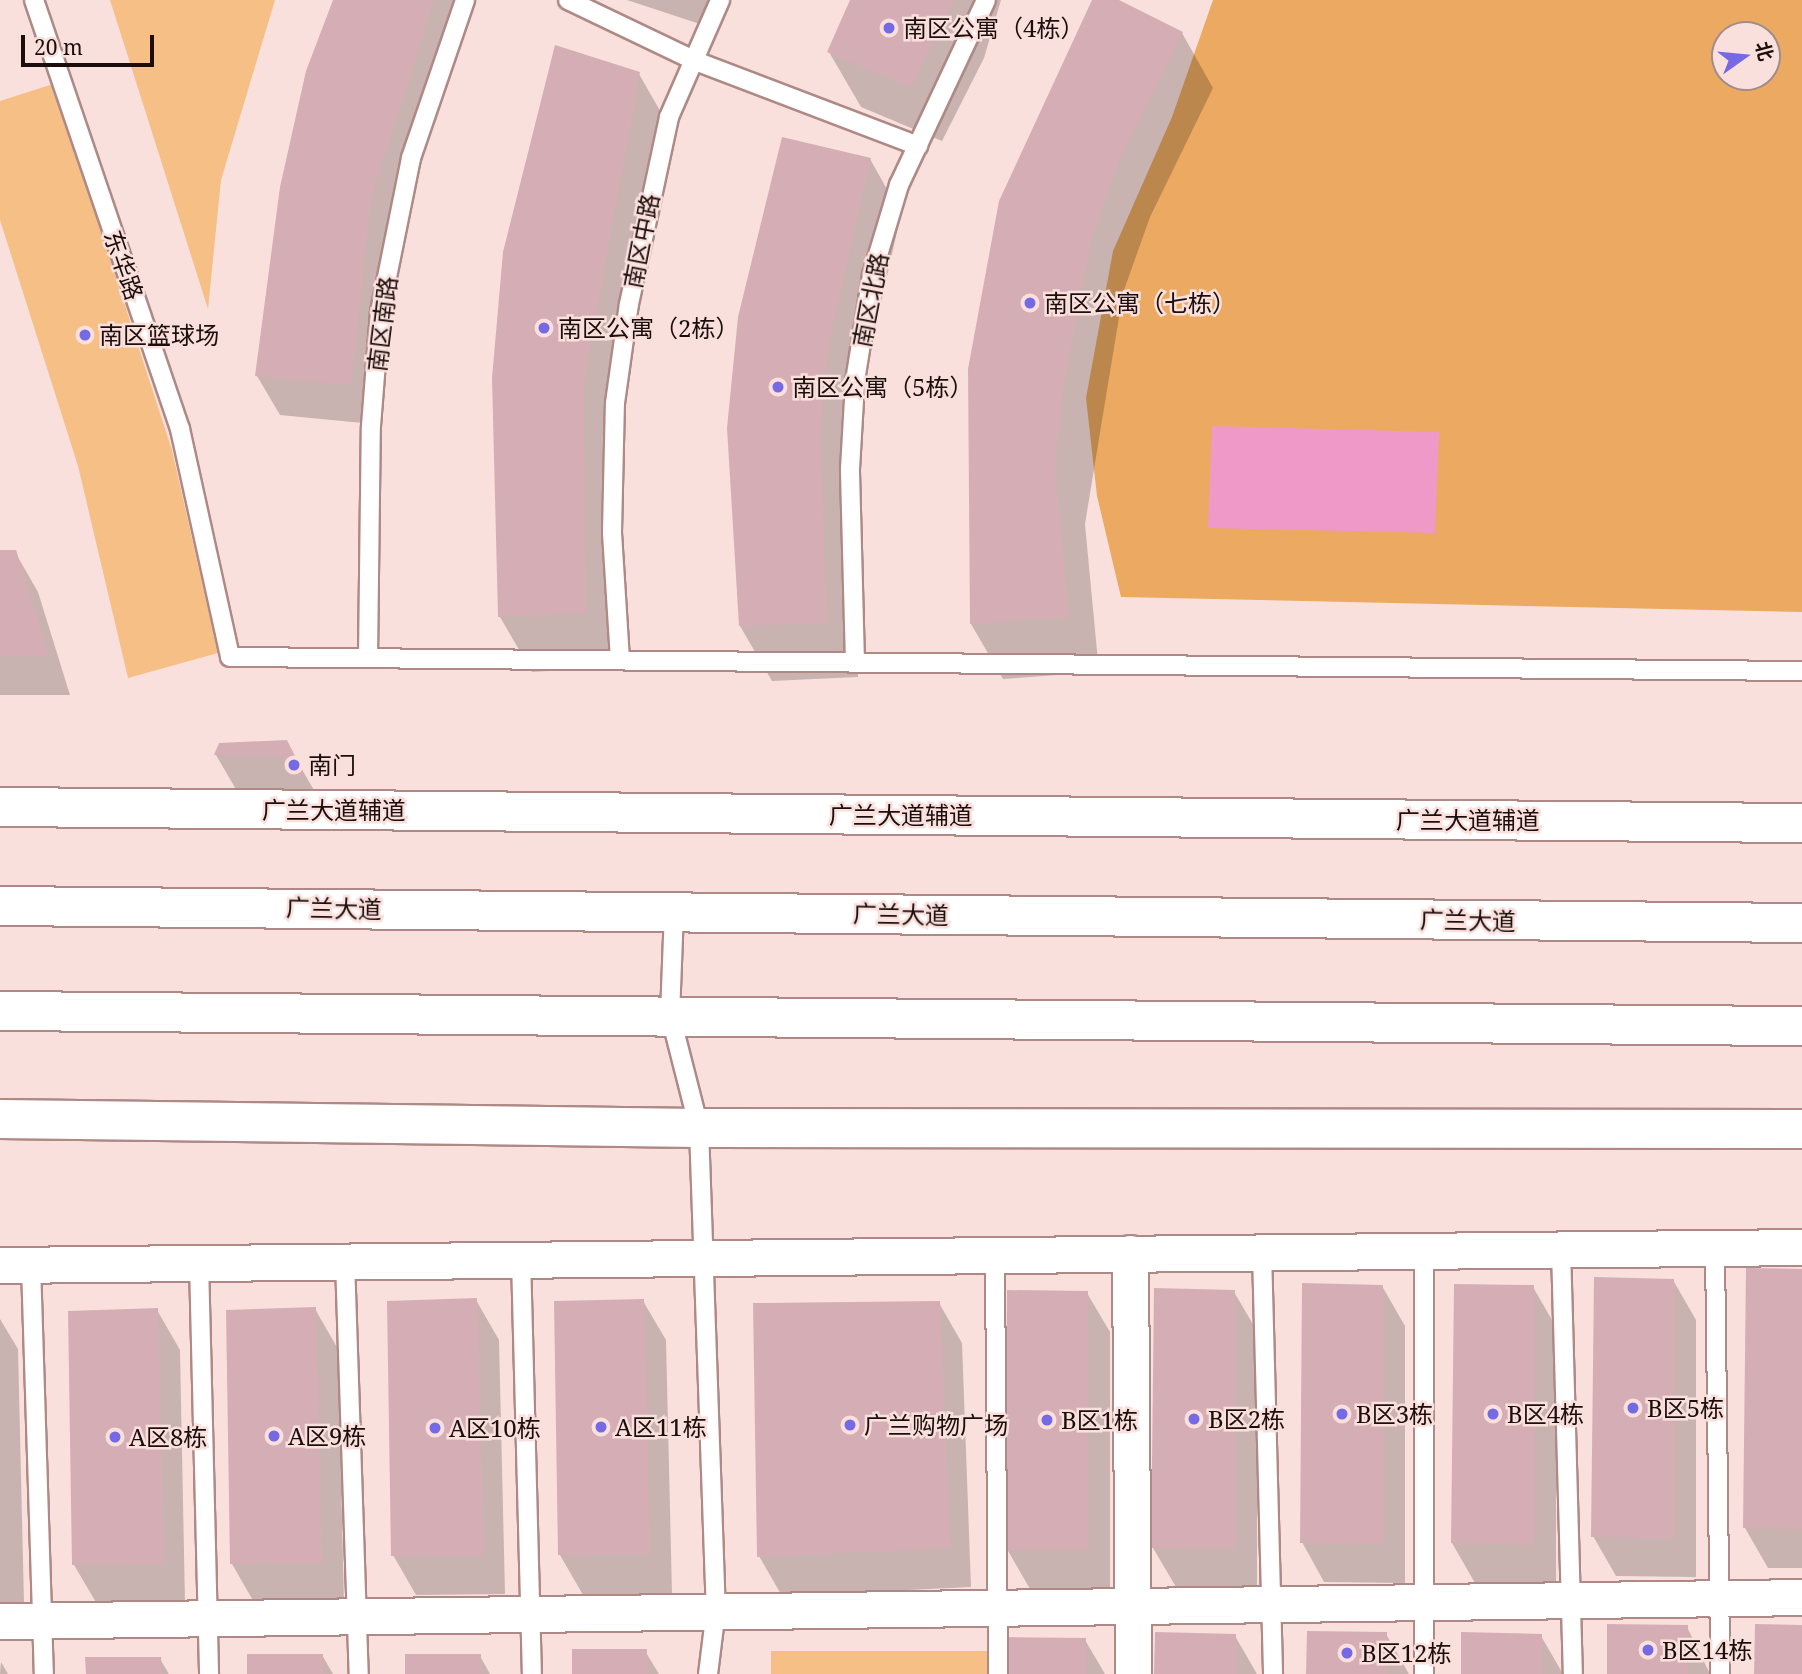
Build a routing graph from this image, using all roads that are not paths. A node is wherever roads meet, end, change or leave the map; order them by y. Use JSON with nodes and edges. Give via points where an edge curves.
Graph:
{"nodes":[{"id":1,"x":34,"y":0,"type":"edge"},
{"id":2,"x":465,"y":0,"type":"edge"},
{"id":3,"x":568,"y":0,"type":"edge"},
{"id":4,"x":720,"y":0,"type":"edge"},
{"id":5,"x":986,"y":0,"type":"edge"},
{"id":6,"x":693,"y":60,"type":"junction"},
{"id":7,"x":918,"y":146,"type":"junction"},
{"id":8,"x":368,"y":658,"type":"junction"},
{"id":9,"x":620,"y":660,"type":"junction"},
{"id":10,"x":855,"y":663,"type":"junction"},
{"id":11,"x":1802,"y":671,"type":"edge"},
{"id":12,"x":0,"y":807,"type":"edge"},
{"id":13,"x":1802,"y":822,"type":"edge"},
{"id":14,"x":0,"y":906,"type":"edge"},
{"id":15,"x":674,"y":911,"type":"junction"},
{"id":16,"x":1802,"y":923,"type":"edge"},
{"id":17,"x":0,"y":1011,"type":"edge"},
{"id":18,"x":670,"y":1014,"type":"junction"},
{"id":19,"x":1802,"y":1026,"type":"edge"},
{"id":20,"x":0,"y":1119,"type":"edge"},
{"id":21,"x":699,"y":1128,"type":"junction"},
{"id":22,"x":1802,"y":1129,"type":"edge"},
{"id":23,"x":1802,"y":1247,"type":"edge"},
{"id":24,"x":1715,"y":1248,"type":"junction"},
{"id":25,"x":1560,"y":1249,"type":"junction"},
{"id":26,"x":1424,"y":1250,"type":"junction"},
{"id":27,"x":1262,"y":1252,"type":"junction"},
{"id":28,"x":1130,"y":1253,"type":"junction"},
{"id":29,"x":995,"y":1254,"type":"junction"},
{"id":30,"x":704,"y":1256,"type":"junction"},
{"id":31,"x":521,"y":1258,"type":"junction"},
{"id":32,"x":345,"y":1261,"type":"junction"},
{"id":33,"x":199,"y":1262,"type":"junction"},
{"id":34,"x":15,"y":1265,"type":"edge"},
{"id":35,"x":1802,"y":1597,"type":"edge"},
{"id":36,"x":1719,"y":1598,"type":"junction"},
{"id":37,"x":1572,"y":1600,"type":"junction"},
{"id":38,"x":1423,"y":1602,"type":"junction"},
{"id":39,"x":1272,"y":1603,"type":"junction"},
{"id":40,"x":1132,"y":1605,"type":"junction"},
{"id":41,"x":998,"y":1607,"type":"junction"},
{"id":42,"x":716,"y":1610,"type":"junction"},
{"id":43,"x":531,"y":1613,"type":"junction"},
{"id":44,"x":357,"y":1615,"type":"junction"},
{"id":45,"x":208,"y":1618,"type":"junction"},
{"id":46,"x":42,"y":1620,"type":"junction"},
{"id":47,"x":0,"y":1621,"type":"edge"},
{"id":48,"x":44,"y":1674,"type":"edge"},
{"id":49,"x":209,"y":1674,"type":"edge"},
{"id":50,"x":359,"y":1674,"type":"edge"},
{"id":51,"x":532,"y":1674,"type":"edge"},
{"id":52,"x":708,"y":1674,"type":"edge"},
{"id":53,"x":998,"y":1674,"type":"edge"},
{"id":54,"x":1133,"y":1674,"type":"edge"},
{"id":55,"x":1273,"y":1674,"type":"edge"},
{"id":56,"x":1424,"y":1674,"type":"edge"},
{"id":57,"x":1573,"y":1674,"type":"edge"},
{"id":58,"x":1720,"y":1674,"type":"edge"}],
"edges":[{"from":1,"to":8,"type":"lane","name":"东华路","via":[[180,429],[230,657]]},
{"from":2,"to":8,"type":"lane","name":"南区南路","via":[[411,158],[380,312],[371,426]]},
{"from":3,"to":6,"type":"lane"},
{"from":4,"to":6,"type":"lane","name":"南区中路"},
{"from":5,"to":7,"type":"lane","name":"南区北路"},
{"from":6,"to":7,"type":"lane"},
{"from":6,"to":9,"type":"lane","name":"南区中路","via":[[670,117],[646,210],[615,403],[612,532]]},
{"from":7,"to":10,"type":"lane","name":"南区北路","via":[[872,275],[855,381]]},
{"from":8,"to":9,"type":"lane"},
{"from":9,"to":10,"type":"lane"},
{"from":10,"to":11,"type":"lane"},
{"from":12,"to":13,"type":"main road","name":"广兰大道辅道"},
{"from":14,"to":15,"type":"main road","name":"广兰大道"},
{"from":15,"to":16,"type":"main road","name":"广兰大道"},
{"from":15,"to":18,"type":"lane"},
{"from":17,"to":18,"type":"main road"},
{"from":18,"to":19,"type":"main road"},
{"from":18,"to":21,"type":"lane"},
{"from":20,"to":21,"type":"main road"},
{"from":21,"to":22,"type":"main road"},
{"from":21,"to":30,"type":"lane"},
{"from":23,"to":24,"type":"street"},
{"from":24,"to":25,"type":"street"},
{"from":24,"to":36,"type":"lane"},
{"from":25,"to":26,"type":"street"},
{"from":25,"to":37,"type":"lane"},
{"from":26,"to":27,"type":"street"},
{"from":26,"to":38,"type":"lane"},
{"from":27,"to":28,"type":"street"},
{"from":27,"to":39,"type":"lane"},
{"from":28,"to":29,"type":"street"},
{"from":28,"to":40,"type":"street"},
{"from":29,"to":30,"type":"street"},
{"from":29,"to":41,"type":"lane"},
{"from":30,"to":31,"type":"street"},
{"from":30,"to":42,"type":"lane"},
{"from":31,"to":32,"type":"street"},
{"from":31,"to":43,"type":"lane"},
{"from":32,"to":33,"type":"street"},
{"from":32,"to":44,"type":"lane"},
{"from":33,"to":34,"type":"street"},
{"from":33,"to":45,"type":"lane"},
{"from":34,"to":46,"type":"lane"},
{"from":35,"to":36,"type":"street"},
{"from":36,"to":37,"type":"street"},
{"from":36,"to":58,"type":"lane"},
{"from":37,"to":38,"type":"street"},
{"from":37,"to":57,"type":"lane"},
{"from":38,"to":39,"type":"street"},
{"from":38,"to":56,"type":"lane"},
{"from":39,"to":40,"type":"street"},
{"from":39,"to":55,"type":"lane"},
{"from":40,"to":41,"type":"street"},
{"from":40,"to":54,"type":"street"},
{"from":41,"to":42,"type":"street"},
{"from":41,"to":53,"type":"lane"},
{"from":42,"to":43,"type":"street"},
{"from":42,"to":52,"type":"lane"},
{"from":43,"to":44,"type":"street"},
{"from":43,"to":51,"type":"lane"},
{"from":44,"to":45,"type":"street"},
{"from":44,"to":50,"type":"lane"},
{"from":45,"to":46,"type":"street"},
{"from":45,"to":49,"type":"lane"},
{"from":46,"to":47,"type":"street"},
{"from":46,"to":48,"type":"lane"}]}
